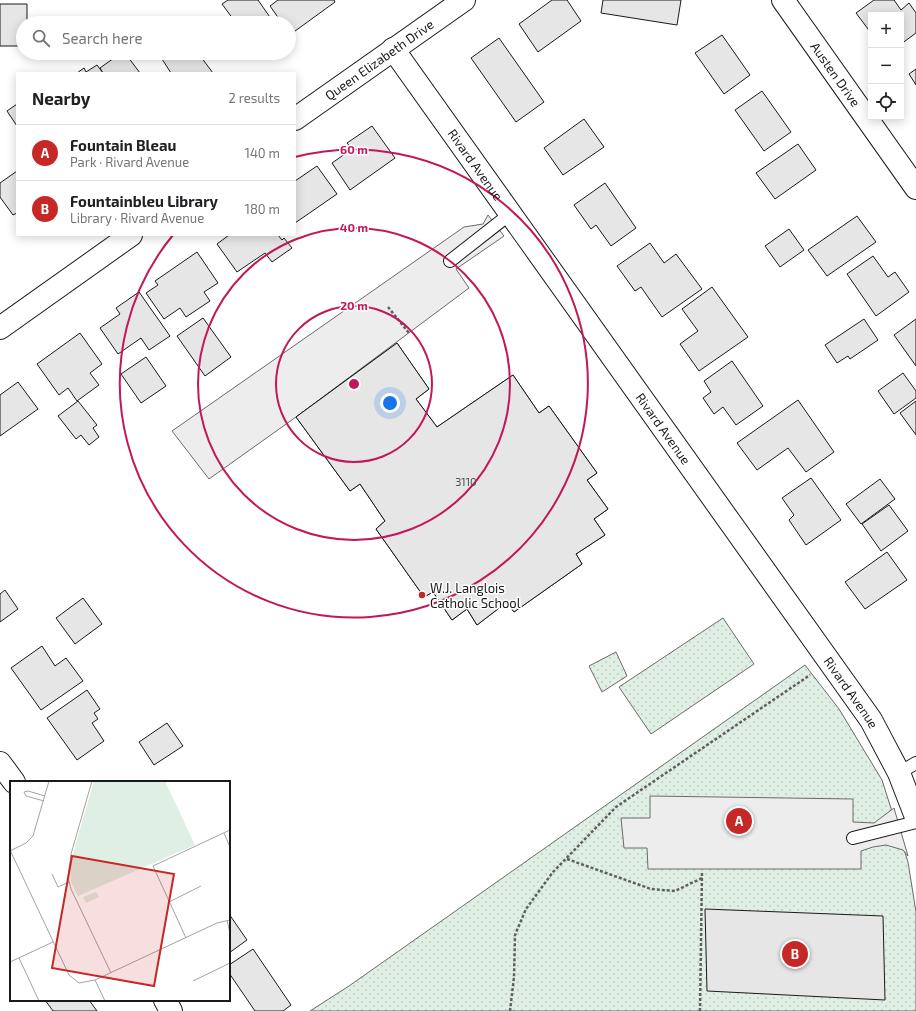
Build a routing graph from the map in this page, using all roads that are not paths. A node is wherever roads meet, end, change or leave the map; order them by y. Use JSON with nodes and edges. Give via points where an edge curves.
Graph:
{"nodes":[{"id":1,"x":464,"y":0,"type":"edge"},
{"id":2,"x":782,"y":0,"type":"edge"},
{"id":3,"x":393,"y":49,"type":"junction"},
{"id":4,"x":296,"y":118,"type":"edge"},
{"id":5,"x":916,"y":188,"type":"edge"},
{"id":6,"x":510,"y":214,"type":"junction"},
{"id":7,"x":130,"y":236,"type":"edge"},
{"id":8,"x":450,"y":261,"type":"dead end"},
{"id":9,"x":0,"y":328,"type":"edge"},
{"id":10,"x":0,"y":763,"type":"edge"},
{"id":11,"x":908,"y":768,"type":"edge"},
{"id":12,"x":13,"y":781,"type":"edge"},
{"id":13,"x":916,"y":817,"type":"edge"},
{"id":14,"x":916,"y":822,"type":"edge"},
{"id":15,"x":853,"y":838,"type":"dead end"},
{"id":16,"x":166,"y":1001,"type":"edge"},
{"id":17,"x":171,"y":1011,"type":"edge"}],
"edges":[{"from":1,"to":3,"type":"street","name":"Queen Elizabeth Drive"},
{"from":2,"to":5,"type":"street","name":"Austen Drive"},
{"from":3,"to":4,"type":"street","name":"Queen Elizabeth Drive"},
{"from":3,"to":6,"type":"street","name":"Rivard Avenue"},
{"from":6,"to":8,"type":"lane"},
{"from":6,"to":11,"type":"street","name":"Rivard Avenue","via":[[871,720]]},
{"from":7,"to":9,"type":"street"},
{"from":10,"to":12,"type":"street"},
{"from":11,"to":13,"type":"street","name":"Rivard Avenue"},
{"from":14,"to":15,"type":"lane"},
{"from":16,"to":17,"type":"street"}]}
